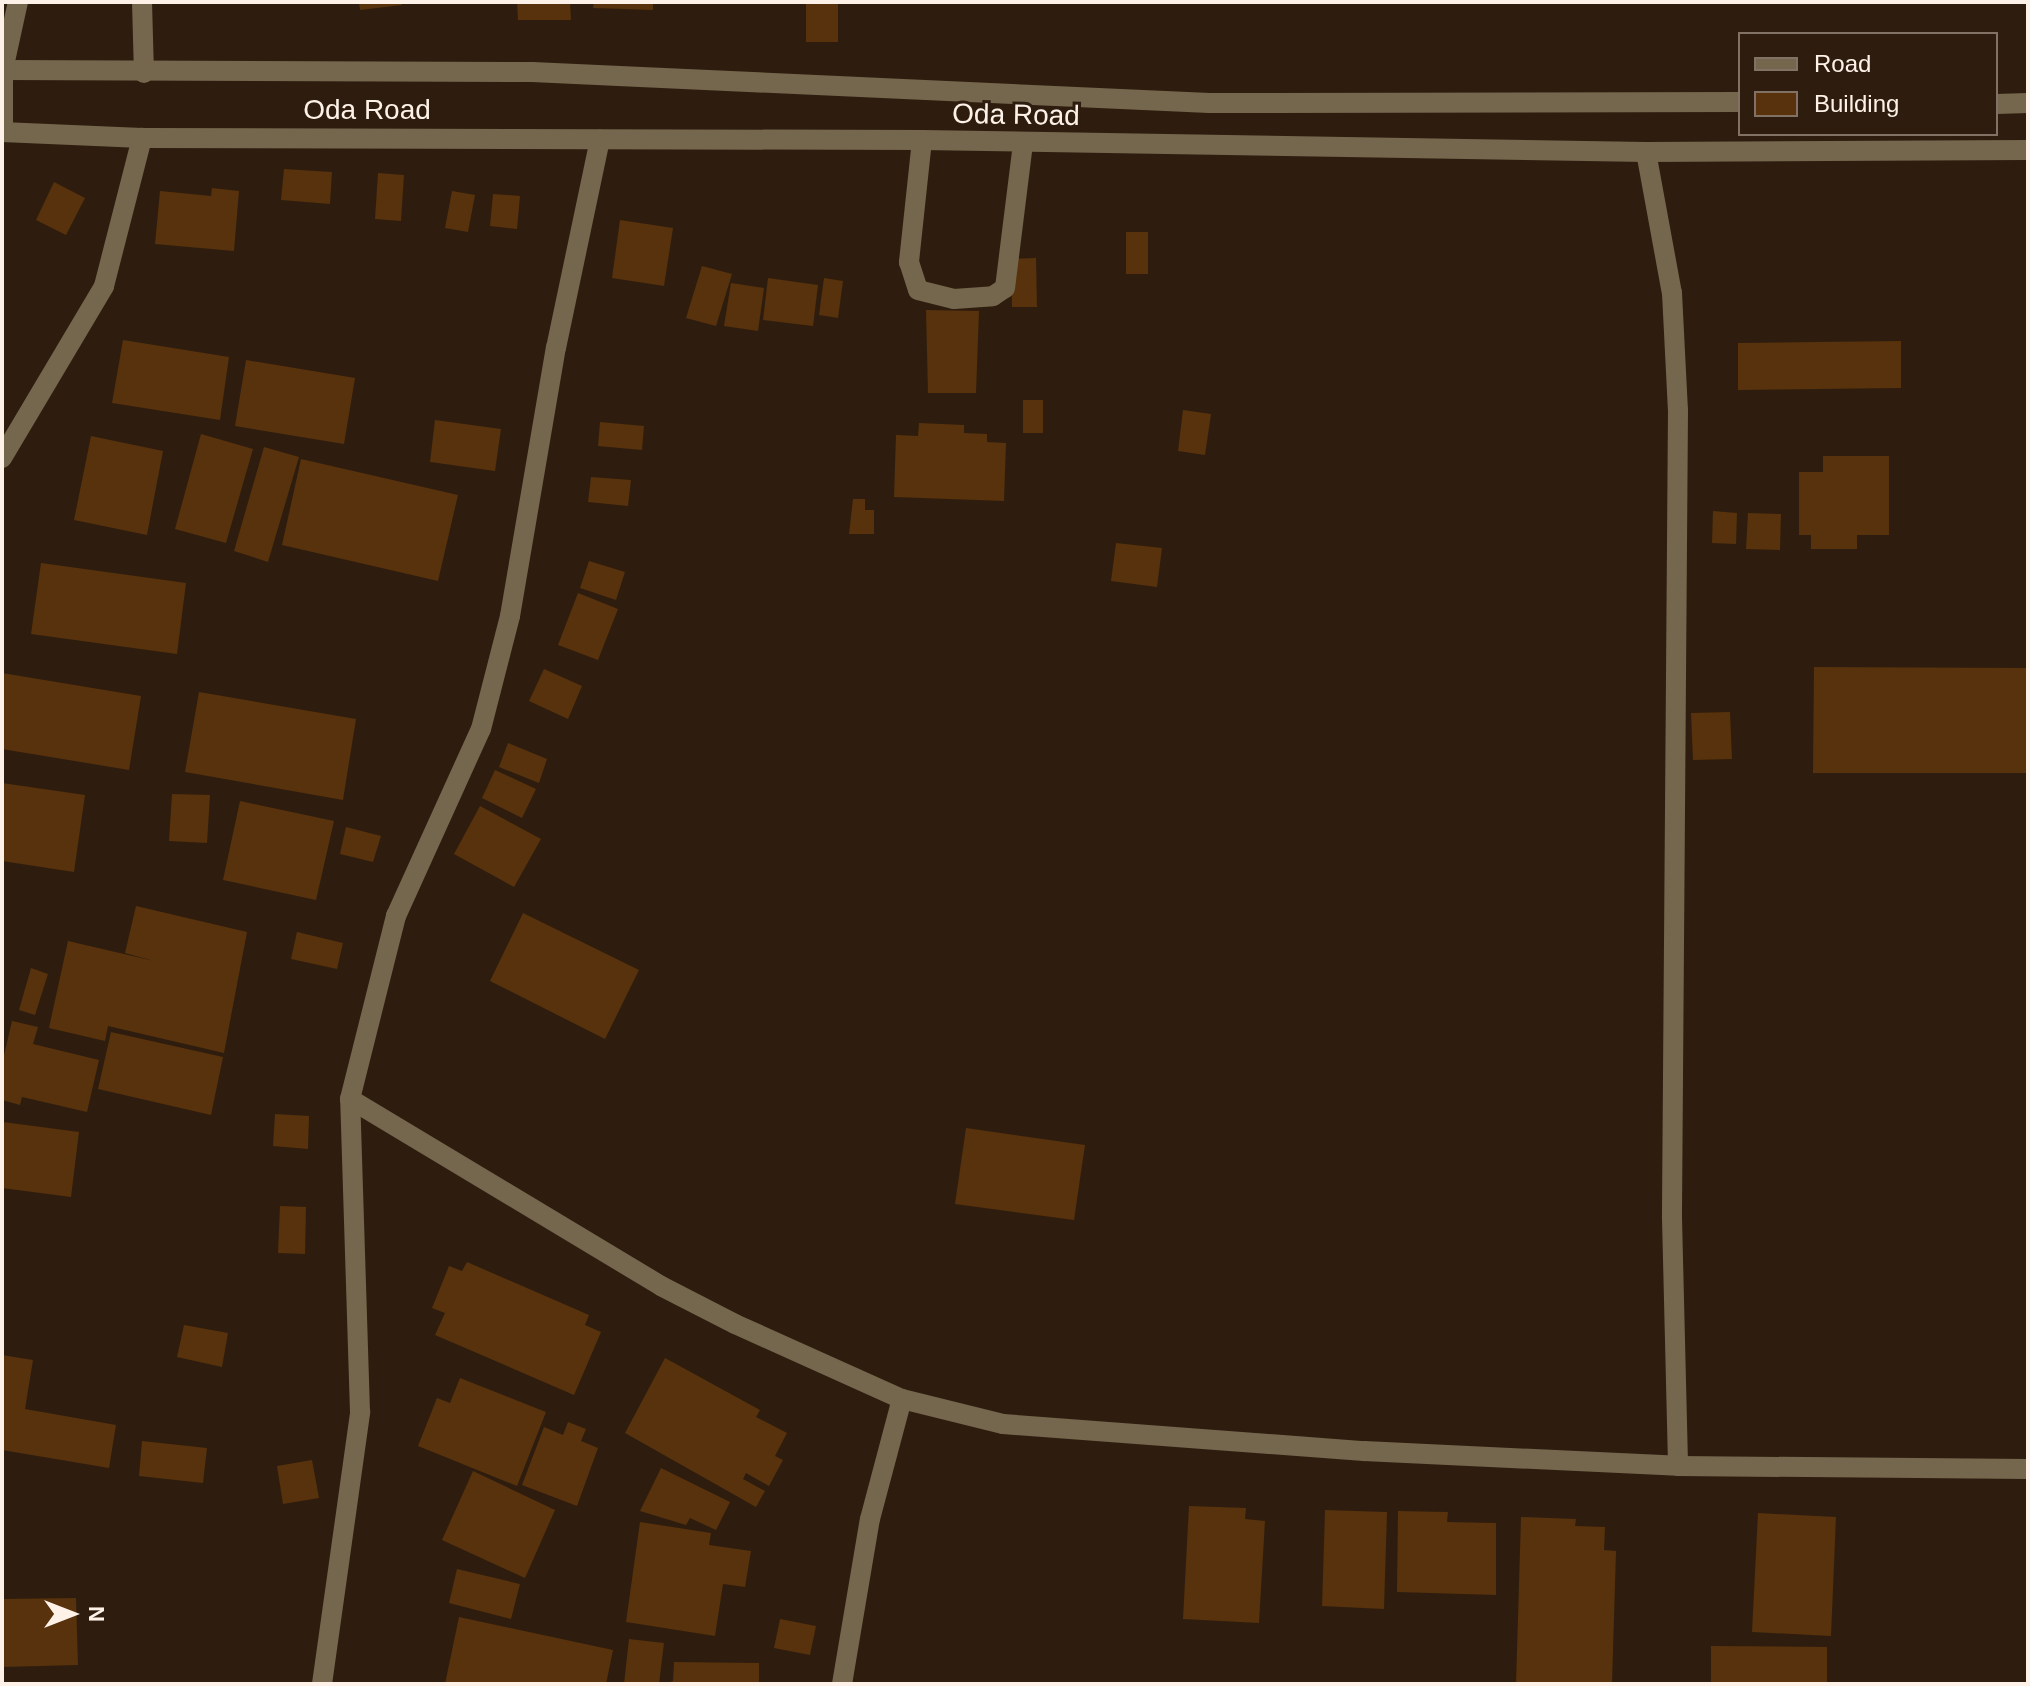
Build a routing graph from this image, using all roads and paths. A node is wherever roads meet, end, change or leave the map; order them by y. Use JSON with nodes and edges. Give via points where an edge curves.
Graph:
{"nodes":[{"id":1,"x":18,"y":2,"type":"edge"},
{"id":2,"x":142,"y":2,"type":"edge"},
{"id":3,"x":3,"y":70,"type":"edge"},
{"id":4,"x":144,"y":73,"type":"junction"},
{"id":5,"x":1738,"y":102,"type":"edge"},
{"id":6,"x":2028,"y":103,"type":"edge"},
{"id":7,"x":1998,"y":104,"type":"edge"},
{"id":8,"x":3,"y":132,"type":"edge"},
{"id":9,"x":142,"y":138,"type":"junction"},
{"id":10,"x":600,"y":140,"type":"junction"},
{"id":11,"x":922,"y":140,"type":"junction"},
{"id":12,"x":1023,"y":143,"type":"junction"},
{"id":13,"x":2028,"y":150,"type":"edge"},
{"id":14,"x":1646,"y":152,"type":"junction"},
{"id":15,"x":2,"y":458,"type":"edge"},
{"id":16,"x":350,"y":1099,"type":"junction"},
{"id":17,"x":902,"y":1399,"type":"junction"},
{"id":18,"x":1678,"y":1466,"type":"junction"},
{"id":19,"x":2028,"y":1469,"type":"edge"},
{"id":20,"x":322,"y":1684,"type":"edge"},
{"id":21,"x":842,"y":1684,"type":"edge"}],
"edges":[{"from":1,"to":3,"type":"street"},
{"from":2,"to":4,"type":"street"},
{"from":3,"to":4,"type":"street","name":"Oda Road"},
{"from":3,"to":8,"type":"street"},
{"from":4,"to":5,"type":"street","name":"Oda Road","via":[[532,72],[1209,103]]},
{"from":6,"to":7,"type":"street"},
{"from":8,"to":9,"type":"street","name":"Oda Road"},
{"from":9,"to":10,"type":"street","name":"Oda Road"},
{"from":9,"to":15,"type":"street","via":[[104,286]]},
{"from":10,"to":11,"type":"street","name":"Oda Road"},
{"from":10,"to":16,"type":"street","via":[[556,348],[510,616],[481,729],[396,916]]},
{"from":11,"to":12,"type":"street","name":"Oda Road"},
{"from":11,"to":12,"type":"street","via":[[909,262],[918,290],[954,299],[993,296],[1005,288]]},
{"from":12,"to":14,"type":"street","name":"Oda Road"},
{"from":13,"to":14,"type":"street","name":"Oda Road"},
{"from":14,"to":18,"type":"street","via":[[1672,293],[1678,410],[1672,1218]]},
{"from":16,"to":17,"type":"street","via":[[661,1286]]},
{"from":16,"to":20,"type":"street","via":[[360,1412]]},
{"from":17,"to":18,"type":"street","via":[[1003,1424],[1364,1451]]},
{"from":17,"to":21,"type":"street","via":[[870,1519]]},
{"from":18,"to":19,"type":"street"}]}
